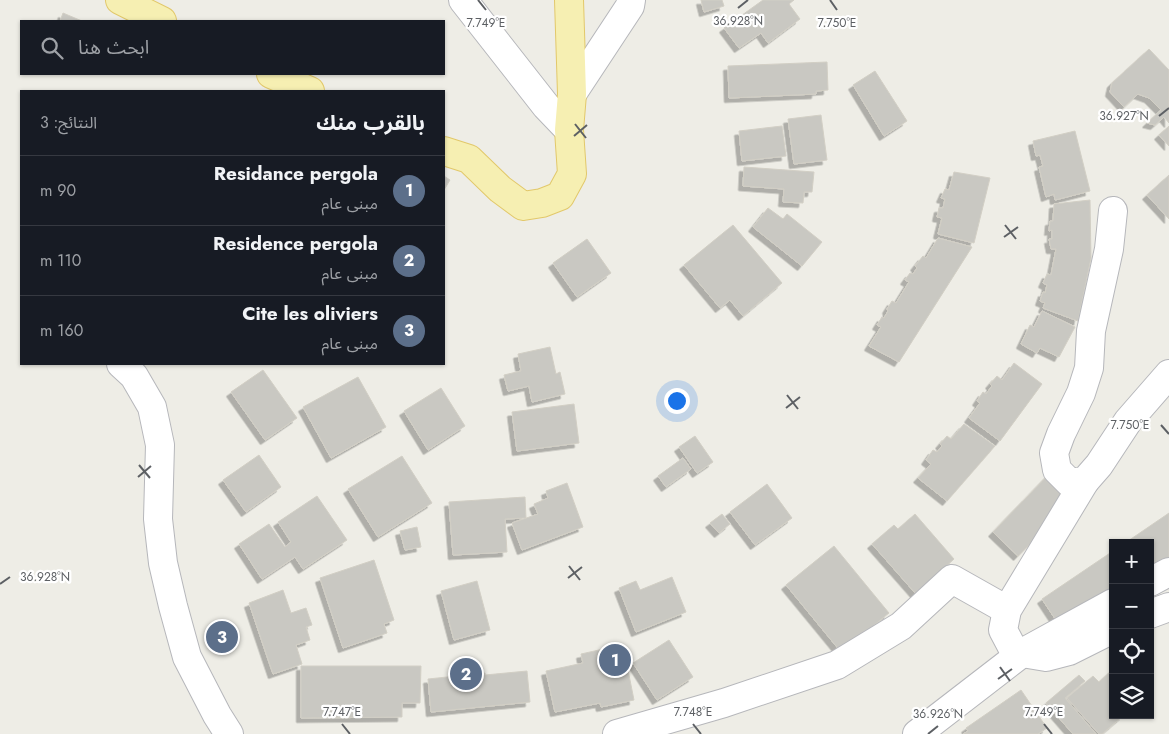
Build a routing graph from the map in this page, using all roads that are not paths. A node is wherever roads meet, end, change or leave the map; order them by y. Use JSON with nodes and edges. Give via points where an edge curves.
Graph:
{"nodes":[{"id":1,"x":120,"y":0,"type":"edge"},
{"id":2,"x":463,"y":0,"type":"edge"},
{"id":3,"x":569,"y":0,"type":"edge"},
{"id":4,"x":631,"y":0,"type":"edge"},
{"id":5,"x":160,"y":20,"type":"edge"},
{"id":6,"x":273,"y":75,"type":"edge"},
{"id":7,"x":308,"y":90,"type":"edge"},
{"id":8,"x":572,"y":94,"type":"junction"},
{"id":9,"x":569,"y":130,"type":"junction"},
{"id":10,"x":445,"y":151,"type":"edge"},
{"id":11,"x":1112,"y":211,"type":"dead end"},
{"id":12,"x":122,"y":365,"type":"edge"},
{"id":13,"x":1169,"y":374,"type":"edge"},
{"id":14,"x":1085,"y":481,"type":"junction"},
{"id":15,"x":1169,"y":572,"type":"edge"},
{"id":16,"x":1154,"y":580,"type":"edge"},
{"id":17,"x":1109,"y":605,"type":"edge"},
{"id":18,"x":1169,"y":606,"type":"edge"},
{"id":19,"x":1007,"y":610,"type":"junction"},
{"id":20,"x":1154,"y":612,"type":"edge"},
{"id":21,"x":1109,"y":631,"type":"edge"},
{"id":22,"x":1022,"y":653,"type":"junction"},
{"id":23,"x":229,"y":734,"type":"edge"},
{"id":24,"x":617,"y":734,"type":"edge"},
{"id":25,"x":917,"y":734,"type":"edge"}],
"edges":[{"from":1,"to":5,"type":"main road"},
{"from":2,"to":9,"type":"street","via":[[546,106]]},
{"from":3,"to":8,"type":"main road"},
{"from":4,"to":8,"type":"street"},
{"from":6,"to":7,"type":"main road"},
{"from":8,"to":9,"type":"main road"},
{"from":9,"to":10,"type":"main road","via":[[572,174],[560,196],[542,203],[523,206],[500,190],[469,159]]},
{"from":11,"to":14,"type":"street","via":[[1109,248],[1091,331],[1089,368],[1054,453],[1057,470],[1070,482]]},
{"from":12,"to":23,"type":"street","via":[[134,376],[152,407],[160,444],[158,519],[163,563],[187,657]]},
{"from":13,"to":14,"type":"street","via":[[1128,421]]},
{"from":14,"to":19,"type":"street"},
{"from":15,"to":16,"type":"street"},
{"from":17,"to":22,"type":"street"},
{"from":18,"to":20,"type":"street"},
{"from":19,"to":22,"type":"street","via":[[1002,630],[1012,646]]},
{"from":19,"to":24,"type":"street","via":[[952,579],[901,626],[836,665],[724,703]]},
{"from":21,"to":22,"type":"street","via":[[1069,651],[1046,656]]},
{"from":22,"to":25,"type":"street"}]}
